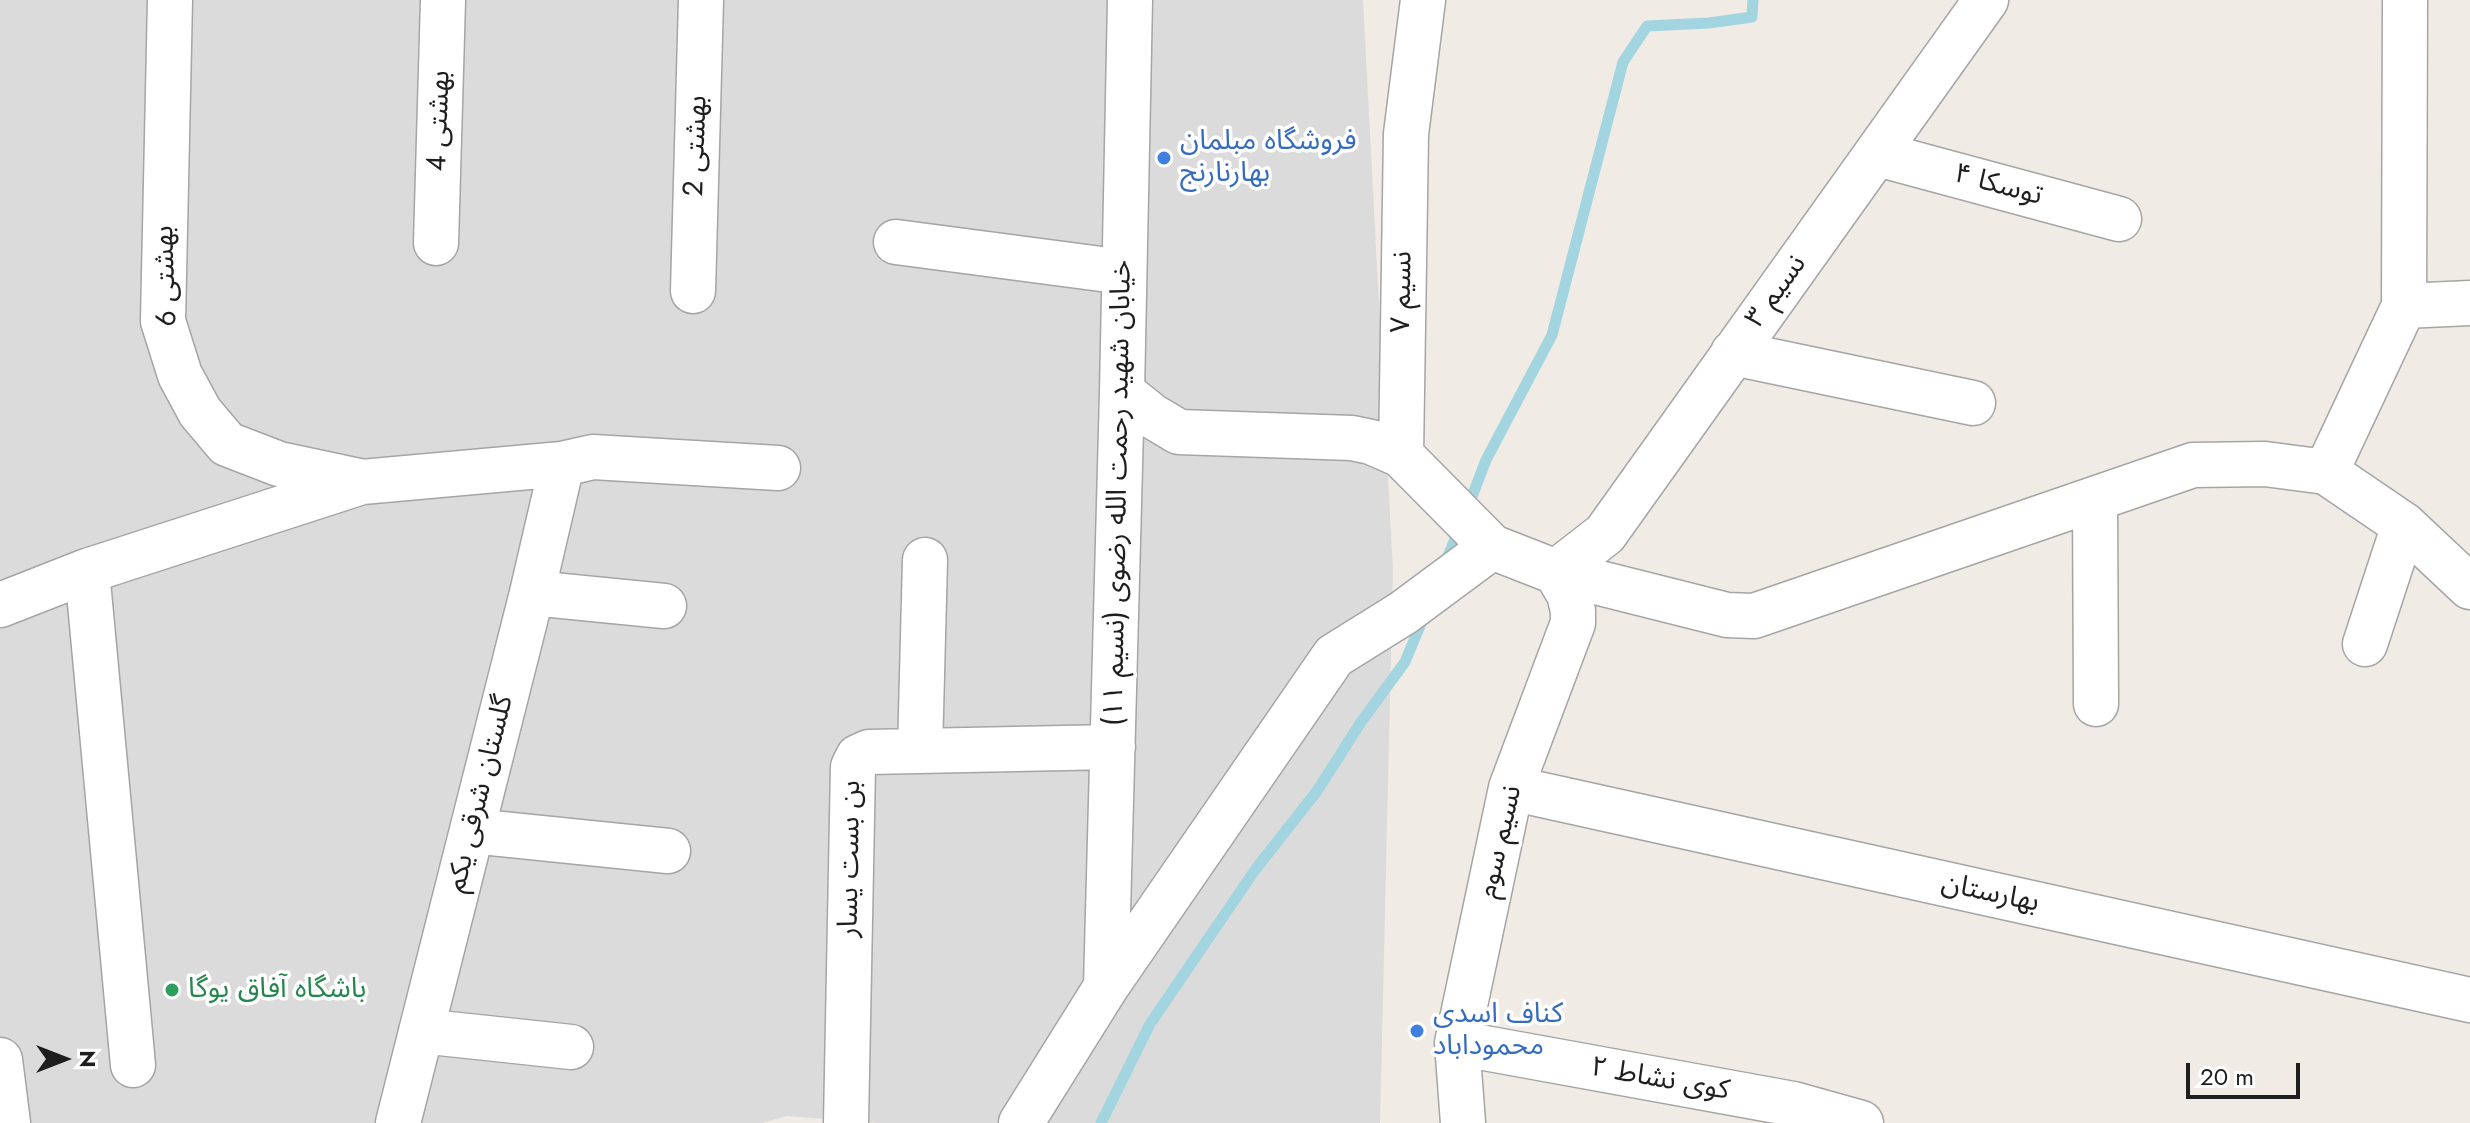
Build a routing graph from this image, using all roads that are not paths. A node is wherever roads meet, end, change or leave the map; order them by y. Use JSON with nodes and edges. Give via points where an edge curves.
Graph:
{"nodes":[{"id":1,"x":170,"y":0,"type":"edge"},
{"id":2,"x":443,"y":0,"type":"edge"},
{"id":3,"x":701,"y":0,"type":"edge"},
{"id":4,"x":1130,"y":0,"type":"edge"},
{"id":5,"x":1423,"y":0,"type":"edge"},
{"id":6,"x":1986,"y":0,"type":"edge"},
{"id":7,"x":2405,"y":0,"type":"edge"},
{"id":8,"x":1878,"y":154,"type":"junction"},
{"id":9,"x":2119,"y":219,"type":"dead end"},
{"id":10,"x":896,"y":242,"type":"dead end"},
{"id":11,"x":436,"y":243,"type":"dead end"},
{"id":12,"x":1124,"y":272,"type":"junction"},
{"id":13,"x":693,"y":291,"type":"dead end"},
{"id":14,"x":2470,"y":303,"type":"edge"},
{"id":15,"x":2404,"y":306,"type":"junction"},
{"id":16,"x":1733,"y":353,"type":"junction"},
{"id":17,"x":1122,"y":392,"type":"junction"},
{"id":18,"x":1973,"y":403,"type":"dead end"},
{"id":19,"x":1401,"y":455,"type":"junction"},
{"id":20,"x":562,"y":464,"type":"junction"},
{"id":21,"x":778,"y":468,"type":"dead end"},
{"id":22,"x":2326,"y":472,"type":"junction"},
{"id":23,"x":362,"y":482,"type":"junction"},
{"id":24,"x":2095,"y":499,"type":"junction"},
{"id":25,"x":2404,"y":525,"type":"junction"},
{"id":26,"x":1492,"y":547,"type":"junction"},
{"id":27,"x":925,"y":560,"type":"dead end"},
{"id":28,"x":87,"y":571,"type":"junction"},
{"id":29,"x":1556,"y":572,"type":"junction"},
{"id":30,"x":2470,"y":587,"type":"edge"},
{"id":31,"x":532,"y":593,"type":"junction"},
{"id":32,"x":0,"y":605,"type":"edge"},
{"id":33,"x":664,"y":606,"type":"dead end"},
{"id":34,"x":2365,"y":644,"type":"dead end"},
{"id":35,"x":2096,"y":704,"type":"dead end"},
{"id":36,"x":1113,"y":747,"type":"junction"},
{"id":37,"x":920,"y":751,"type":"junction"},
{"id":38,"x":1511,"y":788,"type":"junction"},
{"id":39,"x":472,"y":831,"type":"junction"},
{"id":40,"x":668,"y":851,"type":"dead end"},
{"id":41,"x":1106,"y":987,"type":"junction"},
{"id":42,"x":2470,"y":1000,"type":"edge"},
{"id":43,"x":421,"y":1031,"type":"junction"},
{"id":44,"x":1457,"y":1043,"type":"junction"},
{"id":45,"x":571,"y":1047,"type":"dead end"},
{"id":46,"x":0,"y":1060,"type":"edge"},
{"id":47,"x":133,"y":1065,"type":"dead end"},
{"id":48,"x":8,"y":1123,"type":"edge"},
{"id":49,"x":398,"y":1123,"type":"edge"},
{"id":50,"x":846,"y":1123,"type":"edge"},
{"id":51,"x":1021,"y":1123,"type":"edge"},
{"id":52,"x":1463,"y":1123,"type":"edge"},
{"id":53,"x":1861,"y":1123,"type":"edge"}],
"edges":[{"from":1,"to":23,"type":"street","name":"بهشتی 6","via":[[163,321],[180,375],[200,412],[227,444],[279,464]]},
{"from":2,"to":11,"type":"street","name":"بهشتی 4"},
{"from":3,"to":13,"type":"street","name":"بهشتی 2"},
{"from":4,"to":12,"type":"street","name":"خیابان شهید رحمت الله رضوی (نسیم ۱۱)"},
{"from":5,"to":19,"type":"street","name":"نسیم ۷","via":[[1406,134]]},
{"from":6,"to":8,"type":"street","name":"نسیم ۳"},
{"from":7,"to":15,"type":"street"},
{"from":8,"to":9,"type":"street","name":"توسکا ۴"},
{"from":8,"to":16,"type":"street","name":"نسیم ۳"},
{"from":10,"to":12,"type":"street"},
{"from":12,"to":17,"type":"street","name":"خیابان شهید رحمت الله رضوی (نسیم ۱۱)"},
{"from":14,"to":15,"type":"street"},
{"from":15,"to":22,"type":"street"},
{"from":16,"to":18,"type":"street"},
{"from":16,"to":29,"type":"street","name":"نسیم ۳","via":[[1605,534]]},
{"from":17,"to":19,"type":"street","via":[[1179,432],[1352,438]]},
{"from":17,"to":36,"type":"street","name":"خیابان شهید رحمت الله رضوی (نسیم ۱۱)"},
{"from":19,"to":26,"type":"street"},
{"from":20,"to":21,"type":"street","via":[[593,457]]},
{"from":20,"to":23,"type":"street"},
{"from":20,"to":31,"type":"street","name":"گلستان شرقی یکم"},
{"from":22,"to":24,"type":"street","via":[[2265,464],[2193,465]]},
{"from":22,"to":25,"type":"street"},
{"from":23,"to":28,"type":"street"},
{"from":24,"to":29,"type":"street","via":[[1754,616],[1727,615]]},
{"from":24,"to":35,"type":"street"},
{"from":25,"to":30,"type":"street"},
{"from":25,"to":34,"type":"street"},
{"from":26,"to":29,"type":"street"},
{"from":26,"to":41,"type":"street","via":[[1334,656]]},
{"from":27,"to":37,"type":"street"},
{"from":28,"to":32,"type":"street"},
{"from":28,"to":47,"type":"street"},
{"from":29,"to":38,"type":"street","name":"نسیم سوم","via":[[1569,594],[1573,623]]},
{"from":31,"to":33,"type":"street"},
{"from":31,"to":39,"type":"street","name":"گلستان شرقی یکم"},
{"from":36,"to":37,"type":"street","name":"بن بست یسار"},
{"from":36,"to":41,"type":"street","name":"خیابان شهید رحمت الله رضوی (نسیم ۱۱)"},
{"from":37,"to":50,"type":"street","name":"بن بست یسار","via":[[869,752],[853,767]]},
{"from":38,"to":42,"type":"street","name":"بهارستان"},
{"from":38,"to":44,"type":"street","name":"نسیم سوم"},
{"from":39,"to":40,"type":"street"},
{"from":39,"to":43,"type":"street","name":"گلستان شرقی یکم"},
{"from":41,"to":51,"type":"street"},
{"from":43,"to":45,"type":"street"},
{"from":43,"to":49,"type":"street","name":"گلستان شرقی یکم"},
{"from":44,"to":52,"type":"street","name":"نسیم سوم"},
{"from":44,"to":53,"type":"street","name":"کوی نشاط ۲","via":[[1793,1104]]},
{"from":46,"to":48,"type":"street"}]}
